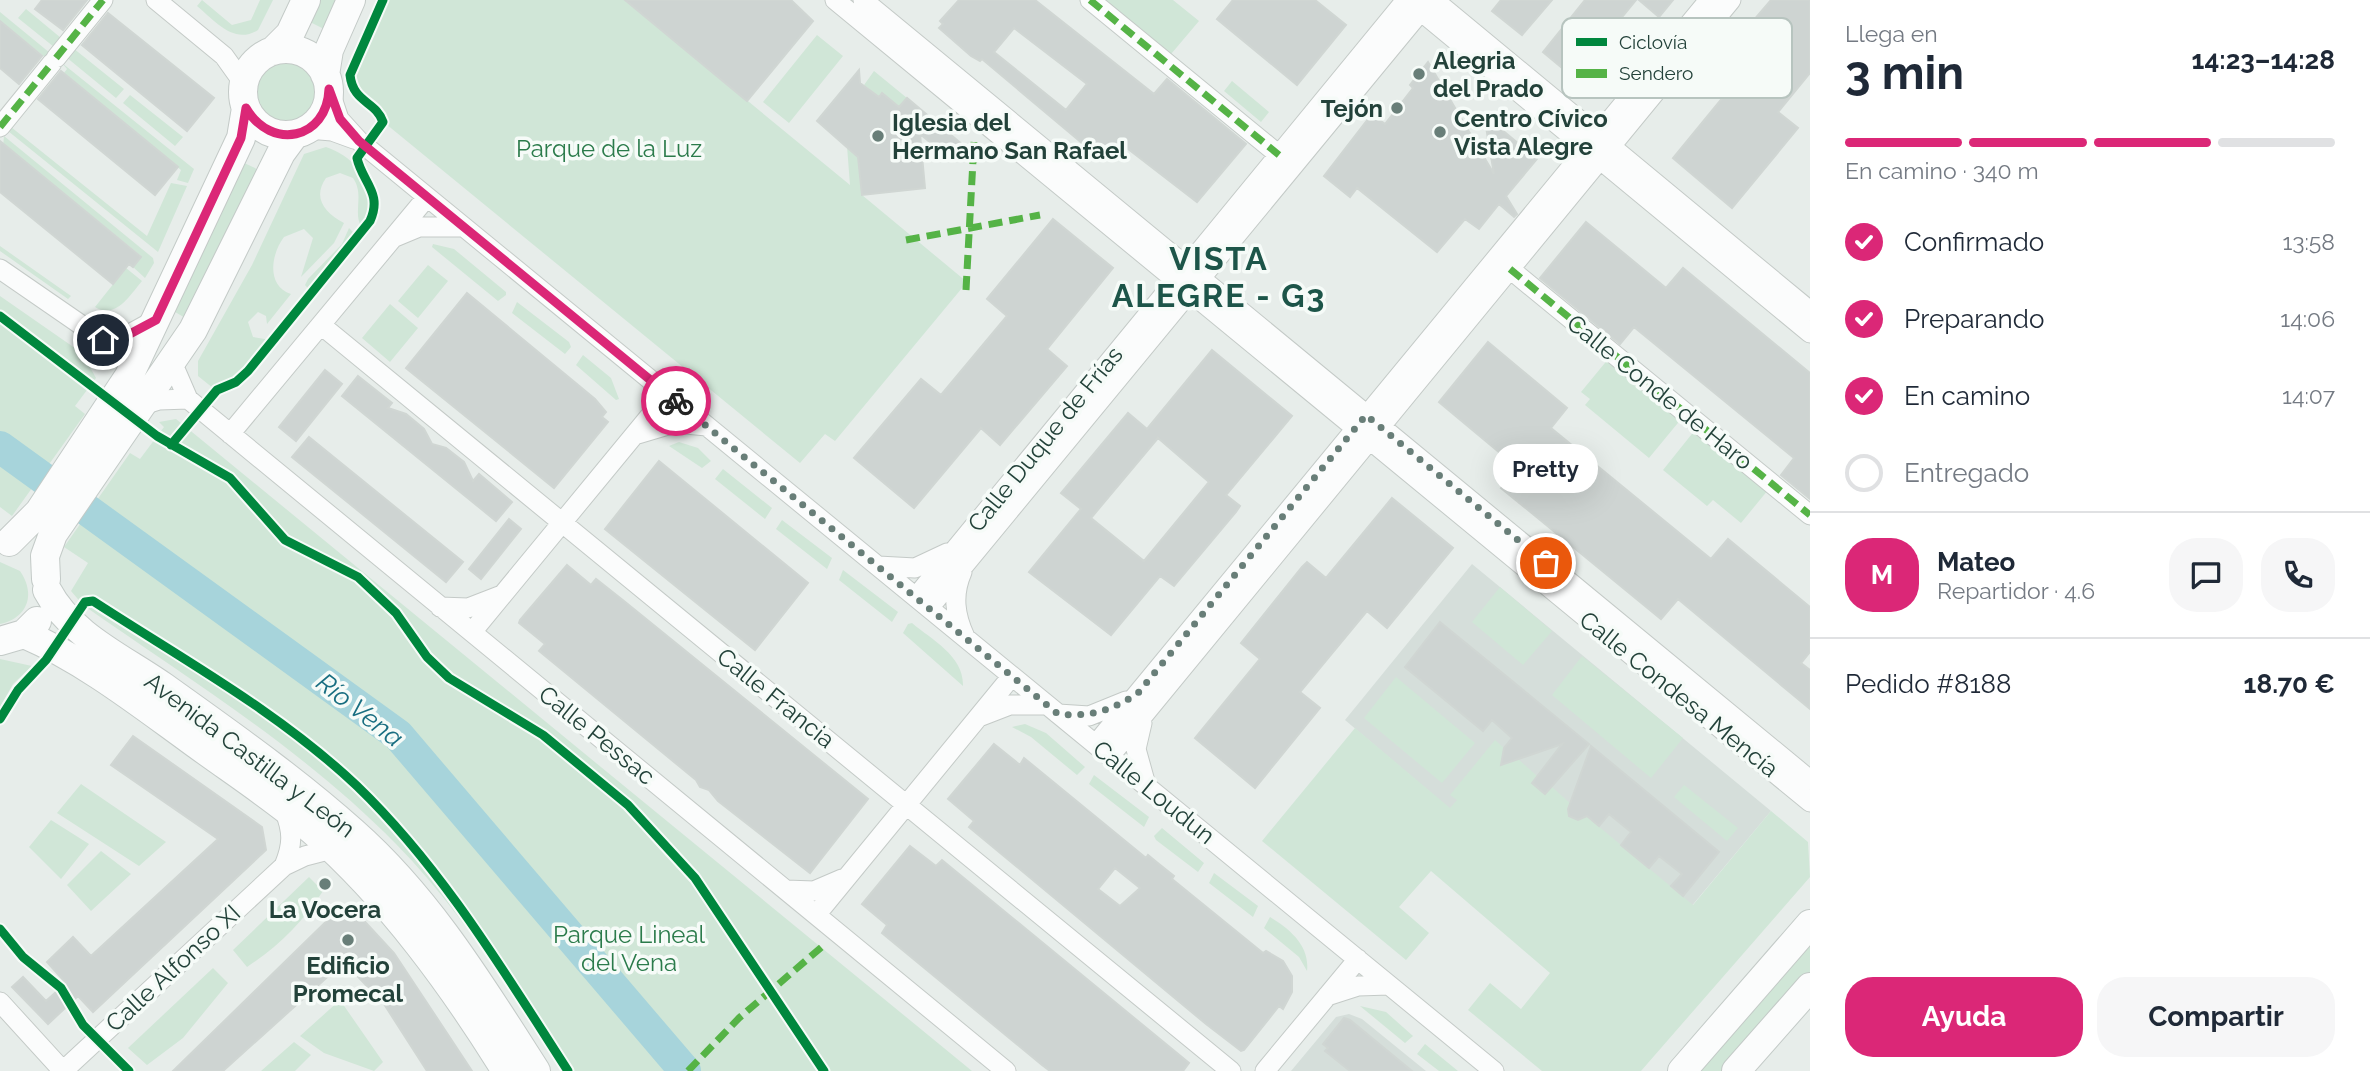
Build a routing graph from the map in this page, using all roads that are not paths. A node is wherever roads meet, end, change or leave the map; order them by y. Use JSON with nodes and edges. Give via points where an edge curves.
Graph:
{"nodes":[{"id":1,"x":103,"y":0,"type":"edge"},
{"id":2,"x":156,"y":0,"type":"edge"},
{"id":3,"x":306,"y":0,"type":"edge"},
{"id":4,"x":351,"y":0,"type":"edge"},
{"id":5,"x":835,"y":0,"type":"edge"},
{"id":6,"x":863,"y":0,"type":"edge"},
{"id":7,"x":1090,"y":0,"type":"edge"},
{"id":8,"x":1709,"y":0,"type":"edge"},
{"id":9,"x":1731,"y":0,"type":"edge"},
{"id":10,"x":1421,"y":5,"type":"edge"},
{"id":11,"x":1694,"y":18,"type":"edge"},
{"id":12,"x":1715,"y":18,"type":"edge"},
{"id":13,"x":273,"y":51,"type":"junction"},
{"id":14,"x":327,"y":82,"type":"junction"},
{"id":15,"x":245,"y":96,"type":"junction"},
{"id":16,"x":1628,"y":98,"type":"edge"},
{"id":17,"x":1644,"y":98,"type":"edge"},
{"id":18,"x":0,"y":127,"type":"edge"},
{"id":19,"x":301,"y":132,"type":"junction"},
{"id":20,"x":359,"y":141,"type":"junction"},
{"id":21,"x":1599,"y":148,"type":"junction"},
{"id":22,"x":1279,"y":155,"type":"junction"},
{"id":23,"x":427,"y":197,"type":"junction"},
{"id":24,"x":464,"y":227,"type":"junction"},
{"id":25,"x":394,"y":237,"type":"junction"},
{"id":26,"x":0,"y":269,"type":"edge"},
{"id":27,"x":1510,"y":269,"type":"junction"},
{"id":28,"x":1188,"y":279,"type":"junction"},
{"id":29,"x":1810,"y":311,"type":"edge"},
{"id":30,"x":156,"y":320,"type":"junction"},
{"id":31,"x":321,"y":325,"type":"junction"},
{"id":32,"x":1810,"y":333,"type":"edge"},
{"id":33,"x":175,"y":355,"type":"junction"},
{"id":34,"x":668,"y":394,"type":"junction"},
{"id":35,"x":188,"y":399,"type":"junction"},
{"id":36,"x":143,"y":405,"type":"junction"},
{"id":37,"x":1365,"y":423,"type":"junction"},
{"id":38,"x":707,"y":426,"type":"junction"},
{"id":39,"x":230,"y":434,"type":"junction"},
{"id":40,"x":106,"y":436,"type":"junction"},
{"id":41,"x":634,"y":436,"type":"junction"},
{"id":42,"x":1386,"y":453,"type":"junction"},
{"id":43,"x":1354,"y":459,"type":"junction"},
{"id":44,"x":55,"y":510,"type":"junction"},
{"id":45,"x":1810,"y":515,"type":"edge"},
{"id":46,"x":562,"y":523,"type":"junction"},
{"id":47,"x":4,"y":542,"type":"edge"},
{"id":48,"x":965,"y":550,"type":"junction"},
{"id":49,"x":878,"y":566,"type":"junction"},
{"id":50,"x":47,"y":585,"type":"junction"},
{"id":51,"x":505,"y":592,"type":"junction"},
{"id":52,"x":922,"y":602,"type":"junction"},
{"id":53,"x":440,"y":607,"type":"junction"},
{"id":54,"x":472,"y":632,"type":"junction"},
{"id":55,"x":12,"y":637,"type":"edge"},
{"id":56,"x":966,"y":638,"type":"junction"},
{"id":57,"x":1012,"y":676,"type":"junction"},
{"id":58,"x":1145,"y":699,"type":"junction"},
{"id":59,"x":1053,"y":709,"type":"junction"},
{"id":60,"x":978,"y":717,"type":"junction"},
{"id":61,"x":1103,"y":750,"type":"junction"},
{"id":62,"x":1810,"y":780,"type":"edge"},
{"id":63,"x":1146,"y":786,"type":"junction"},
{"id":64,"x":1810,"y":802,"type":"edge"},
{"id":65,"x":906,"y":804,"type":"junction"},
{"id":66,"x":284,"y":808,"type":"junction"},
{"id":67,"x":332,"y":849,"type":"junction"},
{"id":68,"x":284,"y":866,"type":"junction"},
{"id":69,"x":849,"y":875,"type":"junction"},
{"id":70,"x":786,"y":890,"type":"junction"},
{"id":71,"x":816,"y":915,"type":"junction"},
{"id":72,"x":1810,"y":924,"type":"edge"},
{"id":73,"x":1358,"y":959,"type":"junction"},
{"id":74,"x":1390,"y":985,"type":"junction"},
{"id":75,"x":1810,"y":987,"type":"edge"},
{"id":76,"x":1326,"y":997,"type":"junction"},
{"id":77,"x":0,"y":1002,"type":"edge"},
{"id":78,"x":63,"y":1071,"type":"edge"},
{"id":79,"x":506,"y":1071,"type":"edge"},
{"id":80,"x":536,"y":1071,"type":"edge"},
{"id":81,"x":1006,"y":1071,"type":"edge"},
{"id":82,"x":1231,"y":1071,"type":"edge"},
{"id":83,"x":1265,"y":1071,"type":"edge"},
{"id":84,"x":1494,"y":1071,"type":"edge"},
{"id":85,"x":1682,"y":1071,"type":"edge"},
{"id":86,"x":1736,"y":1071,"type":"edge"}],
"edges":[{"from":1,"to":18,"type":"street"},
{"from":2,"to":15,"type":"street","via":[[223,56]]},
{"from":3,"to":13,"type":"main road","via":[[290,34]]},
{"from":4,"to":14,"type":"main road","via":[[329,50]]},
{"from":5,"to":28,"type":"street","name":"Calle Condesa Mencía"},
{"from":6,"to":28,"type":"street","name":"Calle Condesa Mencía"},
{"from":7,"to":22,"type":"street"},
{"from":8,"to":11,"type":"street"},
{"from":9,"to":12,"type":"street"},
{"from":10,"to":21,"type":"street"},
{"from":10,"to":22,"type":"street","name":"Calle Duque de Frías"},
{"from":10,"to":28,"type":"street","name":"Calle Duque de Frías","via":[[1399,37]]},
{"from":13,"to":14,"type":"main road","via":[[284,49],[313,58]]},
{"from":13,"to":15,"type":"main road","via":[[254,63]]},
{"from":14,"to":19,"type":"main road","via":[[326,108]]},
{"from":14,"to":20,"type":"street","name":"Calle Loudun","via":[[340,119]]},
{"from":15,"to":19,"type":"main road","via":[[260,127],[283,135]]},
{"from":15,"to":30,"type":"main road","via":[[241,138]]},
{"from":16,"to":21,"type":"street"},
{"from":17,"to":21,"type":"street"},
{"from":19,"to":20,"type":"street","name":"Calle Loudun","via":[[332,131]]},
{"from":19,"to":33,"type":"main road","via":[[276,161],[213,294]]},
{"from":20,"to":23,"type":"street","name":"Calle Loudun"},
{"from":21,"to":27,"type":"street","via":[[1584,179]]},
{"from":21,"to":29,"type":"street"},
{"from":21,"to":32,"type":"street"},
{"from":21,"to":37,"type":"street","via":[[1390,387],[1373,398]]},
{"from":22,"to":28,"type":"street","name":"Calle Duque de Frías","via":[[1211,236]]},
{"from":23,"to":24,"type":"street","name":"Calle Loudun"},
{"from":23,"to":25,"type":"street"},
{"from":24,"to":25,"type":"street","via":[[426,226]]},
{"from":24,"to":34,"type":"street","name":"Calle Loudun"},
{"from":25,"to":31,"type":"street"},
{"from":26,"to":30,"type":"street","via":[[103,340],[126,336]]},
{"from":27,"to":37,"type":"street"},
{"from":27,"to":45,"type":"street","name":"Calle Conde de Haro"},
{"from":28,"to":37,"type":"street","name":"Calle Condesa Mencía"},
{"from":28,"to":48,"type":"street","name":"Calle Duque de Frías"},
{"from":28,"to":48,"type":"street","name":"Calle Duque de Frías","via":[[1170,315]]},
{"from":30,"to":40,"type":"main road"},
{"from":31,"to":39,"type":"street"},
{"from":31,"to":46,"type":"street","name":"Calle Francia"},
{"from":33,"to":35,"type":"street","name":"Calle Pessac","via":[[175,369]]},
{"from":33,"to":36,"type":"main road"},
{"from":34,"to":38,"type":"street","name":"Calle Loudun"},
{"from":34,"to":41,"type":"street"},
{"from":35,"to":36,"type":"street"},
{"from":35,"to":39,"type":"street","name":"Calle Pessac"},
{"from":36,"to":40,"type":"main road"},
{"from":37,"to":42,"type":"street","name":"Calle Condesa Mencía"},
{"from":37,"to":43,"type":"street"},
{"from":37,"to":58,"type":"street"},
{"from":37,"to":62,"type":"street","name":"Calle Condesa Mencía"},
{"from":38,"to":41,"type":"street","via":[[674,423]]},
{"from":38,"to":49,"type":"street","name":"Calle Loudun"},
{"from":39,"to":53,"type":"street","name":"Calle Pessac"},
{"from":40,"to":44,"type":"main road"},
{"from":41,"to":46,"type":"street"},
{"from":42,"to":43,"type":"street","via":[[1371,452]]},
{"from":42,"to":64,"type":"street","name":"Calle Condesa Mencía"},
{"from":43,"to":58,"type":"street"},
{"from":44,"to":47,"type":"main road"},
{"from":44,"to":50,"type":"main road","via":[[45,556]]},
{"from":46,"to":51,"type":"street"},
{"from":46,"to":65,"type":"street","name":"Calle Francia"},
{"from":47,"to":50,"type":"main road","name":"Avenida Castilla y León","via":[[25,550],[38,562]]},
{"from":48,"to":49,"type":"street","name":"Calle Duque de Frías","via":[[915,568]]},
{"from":48,"to":52,"type":"street","name":"Calle Duque de Frías"},
{"from":48,"to":56,"type":"street","name":"Calle Duque de Frías","via":[[955,599]]},
{"from":49,"to":52,"type":"street","name":"Calle Loudun"},
{"from":50,"to":55,"type":"main road","via":[[45,607],[37,622]]},
{"from":50,"to":80,"type":"main road","name":"Avenida Castilla y León","via":[[70,624],[254,752],[355,833],[463,957]]},
{"from":51,"to":53,"type":"street","via":[[478,606]]},
{"from":51,"to":54,"type":"street"},
{"from":52,"to":56,"type":"street","name":"Calle Loudun"},
{"from":53,"to":54,"type":"street","name":"Calle Pessac"},
{"from":54,"to":70,"type":"street","name":"Calle Pessac"},
{"from":55,"to":66,"type":"main road","name":"Avenida Castilla y León","via":[[55,647]]},
{"from":56,"to":57,"type":"street","name":"Calle Loudun"},
{"from":57,"to":59,"type":"street","name":"Calle Loudun"},
{"from":57,"to":60,"type":"street"},
{"from":58,"to":59,"type":"street","via":[[1089,716]]},
{"from":58,"to":61,"type":"street"},
{"from":58,"to":63,"type":"street","via":[[1136,749]]},
{"from":59,"to":60,"type":"street","via":[[1010,705]]},
{"from":59,"to":61,"type":"street","name":"Calle Loudun"},
{"from":60,"to":65,"type":"street"},
{"from":61,"to":63,"type":"street","name":"Calle Loudun"},
{"from":63,"to":73,"type":"street","name":"Calle Loudun"},
{"from":65,"to":69,"type":"street"},
{"from":65,"to":82,"type":"street","name":"Calle Francia"},
{"from":66,"to":67,"type":"main road","name":"Avenida Castilla y León"},
{"from":66,"to":68,"type":"street","via":[[292,831]]},
{"from":67,"to":68,"type":"street","name":"Calle Alfonso XI"},
{"from":67,"to":79,"type":"main road","name":"Avenida Castilla y León","via":[[414,937]]},
{"from":68,"to":78,"type":"street","name":"Calle Alfonso XI"},
{"from":69,"to":70,"type":"street","via":[[825,888]]},
{"from":69,"to":71,"type":"street"},
{"from":70,"to":71,"type":"street","name":"Calle Pessac"},
{"from":71,"to":81,"type":"street","name":"Calle Pessac"},
{"from":72,"to":85,"type":"main road"},
{"from":73,"to":74,"type":"street","name":"Calle Loudun"},
{"from":73,"to":76,"type":"street"},
{"from":74,"to":76,"type":"street","via":[[1358,986]]},
{"from":74,"to":84,"type":"street","name":"Calle Loudun"},
{"from":75,"to":86,"type":"main road"},
{"from":76,"to":83,"type":"street"},
{"from":77,"to":78,"type":"street"}]}
